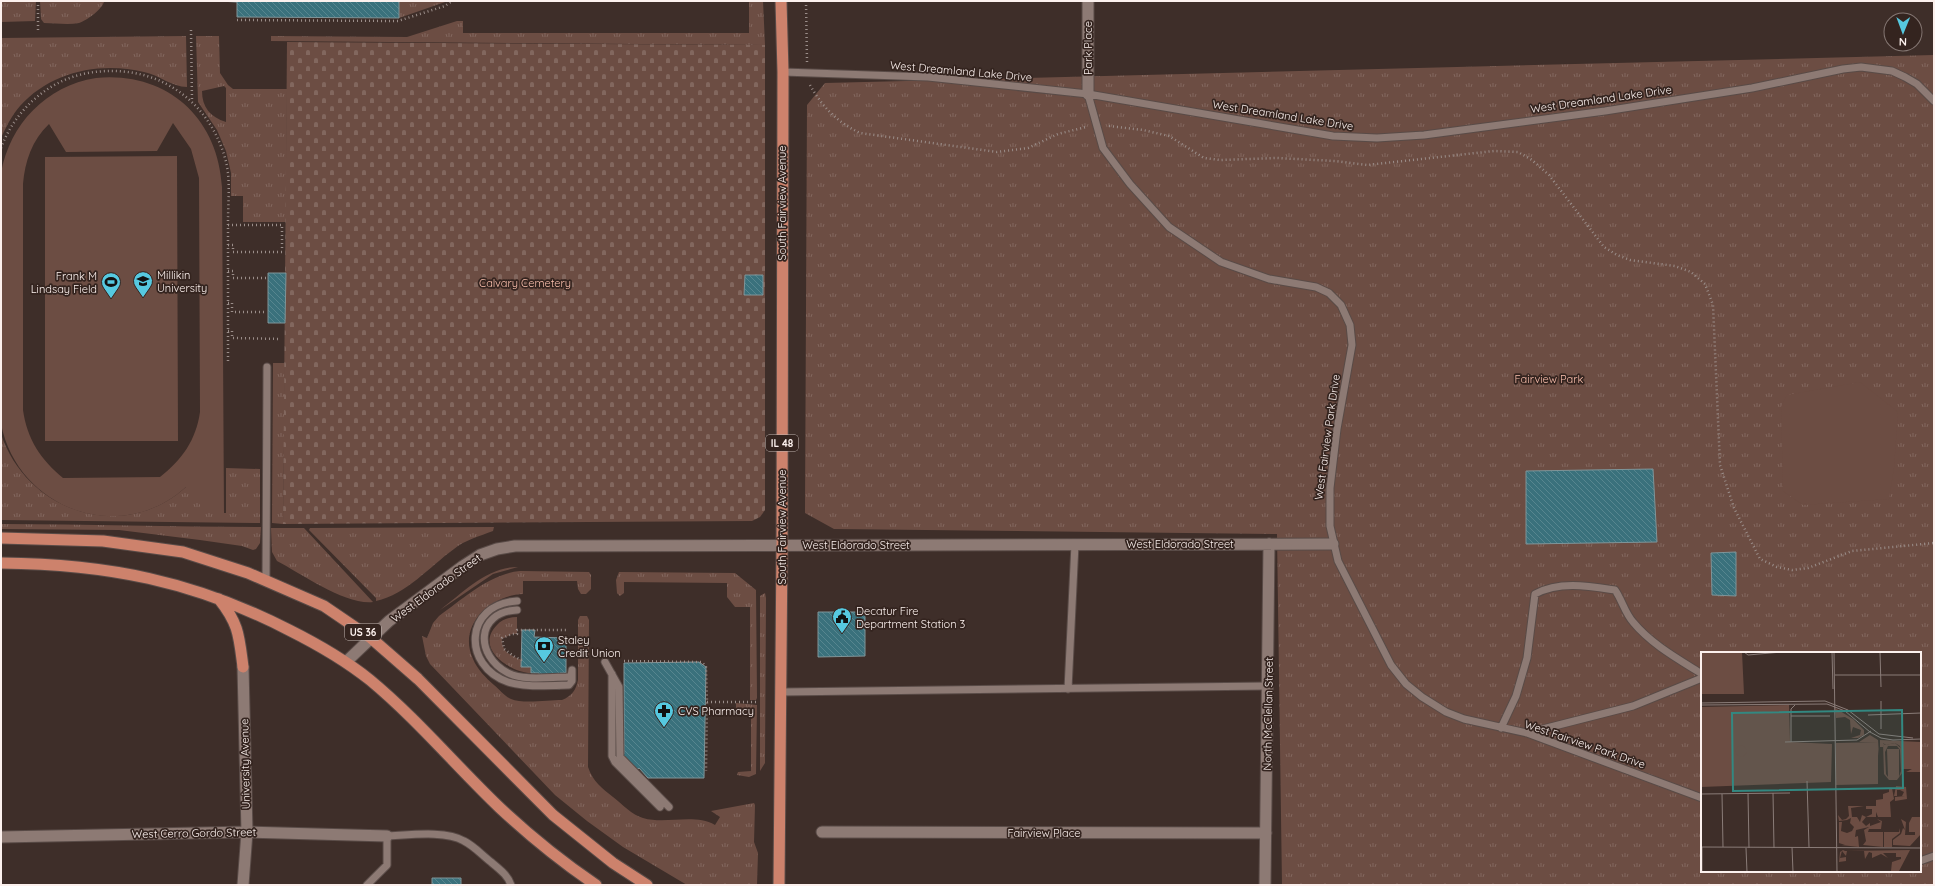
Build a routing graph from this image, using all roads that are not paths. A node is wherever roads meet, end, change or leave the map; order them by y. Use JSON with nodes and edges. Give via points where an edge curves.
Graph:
{"nodes":[{"id":1,"x":781,"y":1,"type":"edge"},
{"id":2,"x":1088,"y":1,"type":"edge"},
{"id":3,"x":783,"y":72,"type":"junction"},
{"id":4,"x":1088,"y":94,"type":"junction"},
{"id":5,"x":1934,"y":101,"type":"edge"},
{"id":6,"x":267,"y":367,"type":"dead end"},
{"id":7,"x":1,"y":538,"type":"edge"},
{"id":8,"x":1074,"y":544,"type":"junction"},
{"id":9,"x":1269,"y":544,"type":"junction"},
{"id":10,"x":1333,"y":544,"type":"junction"},
{"id":11,"x":782,"y":545,"type":"junction"},
{"id":12,"x":1,"y":563,"type":"edge"},
{"id":13,"x":266,"y":580,"type":"junction"},
{"id":14,"x":217,"y":597,"type":"junction"},
{"id":15,"x":517,"y":601,"type":"dead end"},
{"id":16,"x":517,"y":610,"type":"dead end"},
{"id":17,"x":371,"y":638,"type":"junction"},
{"id":18,"x":346,"y":662,"type":"junction"},
{"id":19,"x":605,"y":662,"type":"dead end"},
{"id":20,"x":243,"y":667,"type":"joint"},
{"id":21,"x":1701,"y":673,"type":"edge"},
{"id":22,"x":612,"y":674,"type":"junction"},
{"id":23,"x":1701,"y":678,"type":"edge"},
{"id":24,"x":1268,"y":686,"type":"junction"},
{"id":25,"x":1068,"y":689,"type":"junction"},
{"id":26,"x":781,"y":692,"type":"junction"},
{"id":27,"x":1501,"y":728,"type":"junction"},
{"id":28,"x":1527,"y":733,"type":"junction"},
{"id":29,"x":1701,"y":798,"type":"edge"},
{"id":30,"x":660,"y":807,"type":"dead end"},
{"id":31,"x":669,"y":807,"type":"dead end"},
{"id":32,"x":247,"y":832,"type":"junction"},
{"id":33,"x":822,"y":832,"type":"dead end"},
{"id":34,"x":1266,"y":834,"type":"junction"},
{"id":35,"x":388,"y":836,"type":"junction"},
{"id":36,"x":1,"y":837,"type":"edge"},
{"id":37,"x":1934,"y":856,"type":"edge"},
{"id":38,"x":1921,"y":861,"type":"edge"},
{"id":39,"x":243,"y":885,"type":"edge"},
{"id":40,"x":367,"y":885,"type":"edge"},
{"id":41,"x":511,"y":885,"type":"edge"},
{"id":42,"x":596,"y":885,"type":"edge"},
{"id":43,"x":647,"y":885,"type":"edge"},
{"id":44,"x":779,"y":885,"type":"edge"},
{"id":45,"x":1265,"y":885,"type":"edge"}],
"edges":[{"from":1,"to":3,"type":"main road","name":"South Fairview Avenue","number":"IL 48"},
{"from":2,"to":4,"type":"street","name":"Park Place"},
{"from":3,"to":4,"type":"lane","name":"West Dreamland Lake Drive","via":[[928,77]]},
{"from":3,"to":11,"type":"main road","name":"South Fairview Avenue","number":"IL 48"},
{"from":4,"to":5,"type":"lane","name":"West Dreamland Lake Drive","via":[[1333,136],[1378,138],[1424,135],[1605,111],[1752,88],[1861,67],[1878,68],[1898,74],[1917,84]]},
{"from":4,"to":10,"type":"lane","name":"West Fairview Park Drive","via":[[1103,148],[1130,184],[1169,227],[1221,262],[1269,278],[1316,287],[1329,293],[1341,305],[1350,325],[1352,345],[1337,429],[1330,488],[1330,526]]},
{"from":6,"to":13,"type":"lane"},
{"from":7,"to":13,"type":"main road","number":"US 36","via":[[103,541],[184,552]]},
{"from":8,"to":9,"type":"street","name":"West Eldorado Street"},
{"from":8,"to":11,"type":"street","name":"West Eldorado Street"},
{"from":8,"to":25,"type":"lane"},
{"from":9,"to":10,"type":"street","name":"West Eldorado Street"},
{"from":9,"to":24,"type":"street","name":"North McClellan Street"},
{"from":10,"to":27,"type":"lane","name":"West Fairview Park Drive","via":[[1338,561],[1381,646],[1391,665],[1406,684],[1446,712]]},
{"from":11,"to":17,"type":"street","name":"West Eldorado Street","via":[[522,546],[497,549],[480,555],[448,577]]},
{"from":11,"to":26,"type":"main road","name":"South Fairview Avenue","number":"IL 48"},
{"from":12,"to":14,"type":"main road","via":[[72,565],[117,572],[183,586]]},
{"from":13,"to":17,"type":"main road","number":"US 36","via":[[324,606]]},
{"from":14,"to":18,"type":"main road","via":[[263,616]]},
{"from":14,"to":20,"type":"main road","via":[[231,614],[238,628]]},
{"from":15,"to":16,"type":"lane","via":[[498,604],[478,623],[476,643],[479,656],[484,664],[502,679],[522,685],[569,685],[572,681],[572,670],[567,677],[522,677],[509,674],[494,663],[485,649],[486,627],[500,613]]},
{"from":17,"to":18,"type":"street","name":"West Eldorado Street"},
{"from":17,"to":43,"type":"main road","number":"US 36","via":[[418,679],[553,815],[613,863]]},
{"from":18,"to":42,"type":"main road","via":[[408,715],[541,844]]},
{"from":19,"to":22,"type":"lane"},
{"from":20,"to":32,"type":"street","name":"University Avenue"},
{"from":21,"to":27,"type":"lane","via":[[1647,637],[1632,621],[1615,590],[1580,584],[1546,588],[1535,594],[1527,658],[1516,696]]},
{"from":22,"to":30,"type":"lane","via":[[613,760]]},
{"from":22,"to":31,"type":"lane","via":[[619,688],[620,758]]},
{"from":23,"to":28,"type":"lane","via":[[1633,706]]},
{"from":24,"to":25,"type":"lane"},
{"from":24,"to":34,"type":"street","name":"North McClellan Street"},
{"from":25,"to":26,"type":"lane"},
{"from":26,"to":44,"type":"main road","name":"South Fairview Avenue","number":"IL 48"},
{"from":27,"to":28,"type":"lane","name":"West Fairview Park Drive"},
{"from":28,"to":29,"type":"lane","name":"West Fairview Park Drive"},
{"from":32,"to":35,"type":"street","name":"West Cerro Gordo Street"},
{"from":32,"to":36,"type":"street","name":"West Cerro Gordo Street"},
{"from":32,"to":39,"type":"street","name":"University Avenue"},
{"from":33,"to":34,"type":"street","name":"Fairview Place"},
{"from":34,"to":45,"type":"street","name":"North McClellan Street"},
{"from":35,"to":40,"type":"lane","via":[[387,865]]},
{"from":35,"to":41,"type":"lane","via":[[444,836],[464,840],[502,872]]},
{"from":37,"to":38,"type":"lane"}]}
